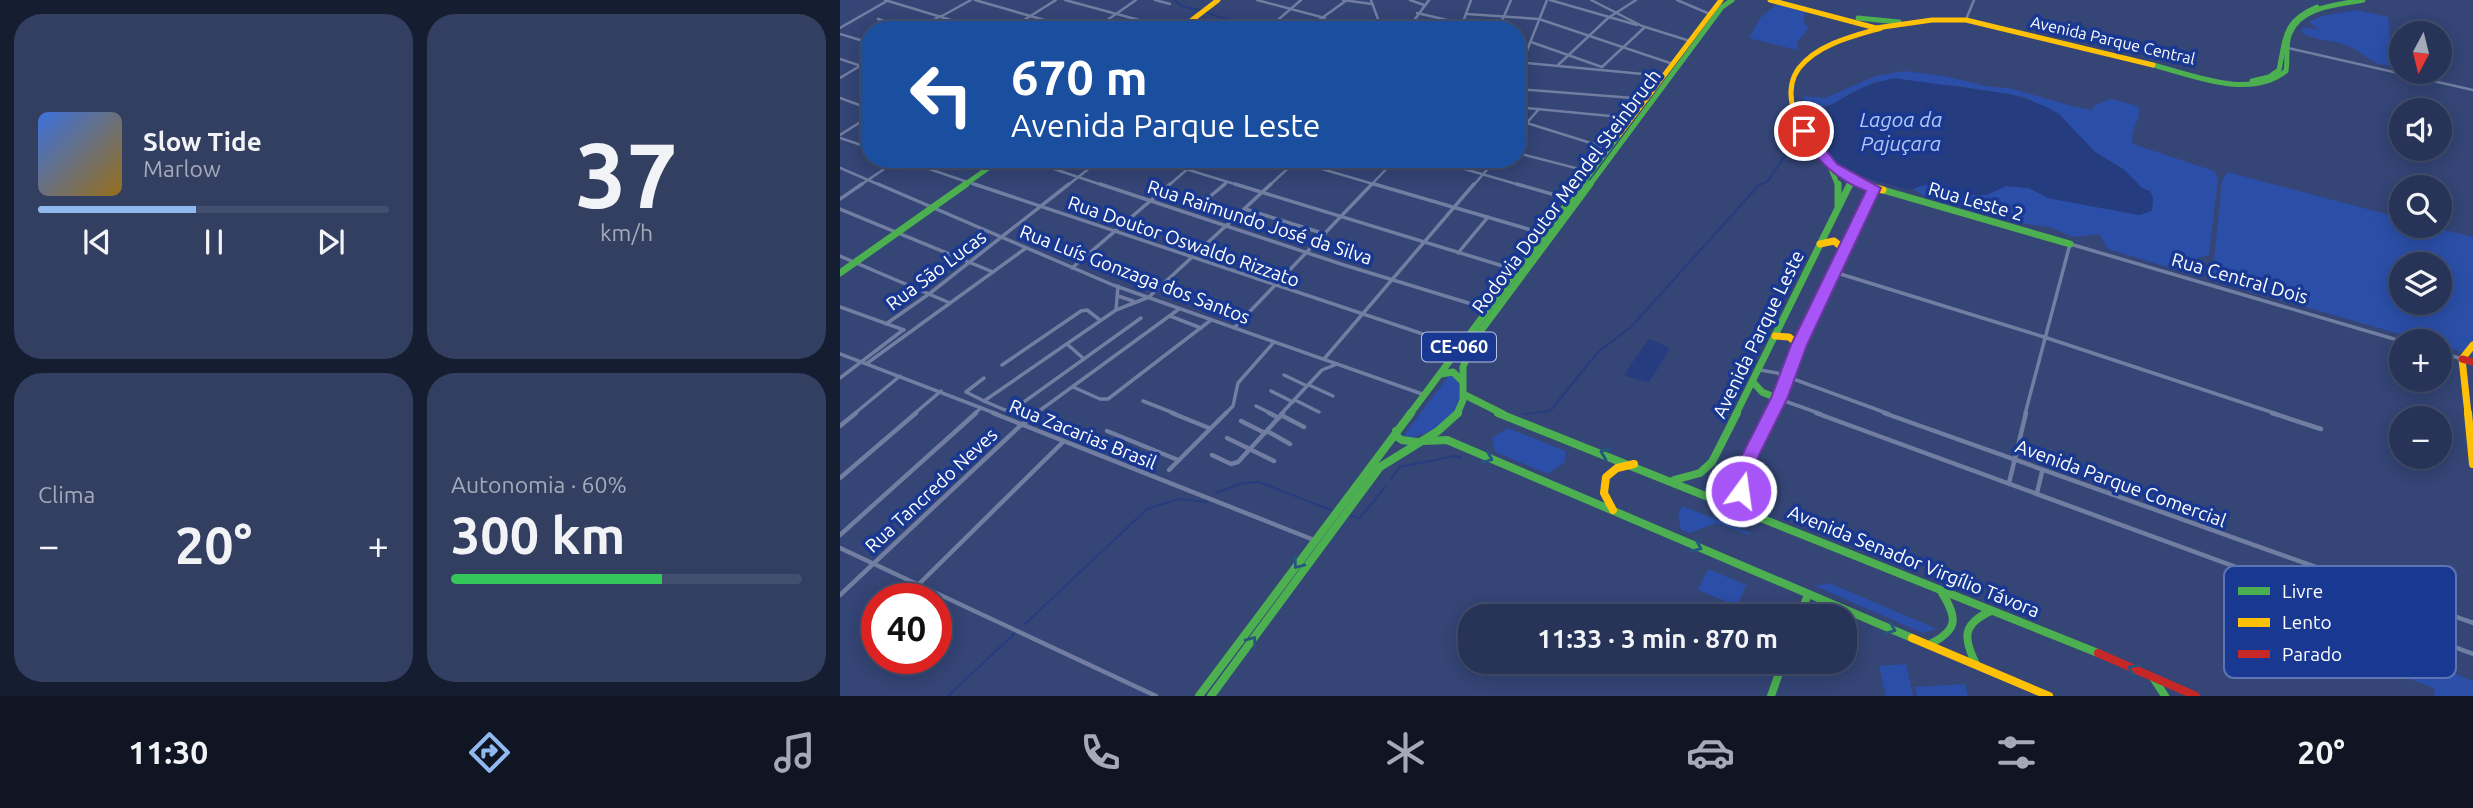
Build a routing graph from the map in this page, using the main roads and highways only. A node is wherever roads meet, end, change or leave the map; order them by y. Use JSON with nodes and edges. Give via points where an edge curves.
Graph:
{"nodes":[{"id":1,"x":1218,"y":0,"type":"edge"},
{"id":2,"x":1721,"y":0,"type":"edge"},
{"id":3,"x":1732,"y":0,"type":"edge"},
{"id":4,"x":1770,"y":0,"type":"edge"},
{"id":5,"x":1782,"y":0,"type":"edge"},
{"id":6,"x":2346,"y":0,"type":"edge"},
{"id":7,"x":2363,"y":0,"type":"edge"},
{"id":8,"x":1189,"y":21,"type":"edge"},
{"id":9,"x":1867,"y":22,"type":"junction"},
{"id":10,"x":1885,"y":25,"type":"junction"},
{"id":11,"x":1863,"y":34,"type":"junction"},
{"id":12,"x":1828,"y":163,"type":"junction"},
{"id":13,"x":988,"y":168,"type":"edge"},
{"id":14,"x":1852,"y":181,"type":"junction"},
{"id":15,"x":1874,"y":188,"type":"junction"},
{"id":16,"x":1838,"y":209,"type":"junction"},
{"id":17,"x":1827,"y":231,"type":"junction"},
{"id":18,"x":1850,"y":237,"type":"junction"},
{"id":19,"x":1820,"y":244,"type":"junction"},
{"id":20,"x":2070,"y":244,"type":"road end"},
{"id":21,"x":1844,"y":249,"type":"junction"},
{"id":22,"x":840,"y":273,"type":"edge"},
{"id":23,"x":1780,"y":327,"type":"junction"},
{"id":24,"x":1775,"y":336,"type":"junction"},
{"id":25,"x":1801,"y":341,"type":"junction"},
{"id":26,"x":2473,"y":345,"type":"edge"},
{"id":27,"x":2462,"y":359,"type":"junction"},
{"id":28,"x":2473,"y":362,"type":"edge"},
{"id":29,"x":1439,"y":375,"type":"junction"},
{"id":30,"x":1462,"y":382,"type":"junction"},
{"id":31,"x":1753,"y":382,"type":"junction"},
{"id":32,"x":1465,"y":395,"type":"junction"},
{"id":33,"x":1779,"y":399,"type":"junction"},
{"id":34,"x":1396,"y":431,"type":"junction"},
{"id":35,"x":1424,"y":441,"type":"junction"},
{"id":36,"x":1634,"y":464,"type":"junction"},
{"id":37,"x":2473,"y":464,"type":"edge"},
{"id":38,"x":1674,"y":480,"type":"junction"},
{"id":39,"x":1615,"y":512,"type":"junction"},
{"id":40,"x":1755,"y":513,"type":"junction"},
{"id":41,"x":1940,"y":591,"type":"junction"},
{"id":42,"x":1808,"y":594,"type":"junction"},
{"id":43,"x":1804,"y":604,"type":"edge"},
{"id":44,"x":1992,"y":611,"type":"junction"},
{"id":45,"x":1928,"y":644,"type":"junction"},
{"id":46,"x":1976,"y":665,"type":"junction"},
{"id":47,"x":1779,"y":674,"type":"edge"},
{"id":48,"x":2154,"y":678,"type":"junction"},
{"id":49,"x":1199,"y":696,"type":"edge"},
{"id":50,"x":1211,"y":696,"type":"edge"},
{"id":51,"x":1771,"y":696,"type":"edge"},
{"id":52,"x":2049,"y":696,"type":"edge"},
{"id":53,"x":2165,"y":696,"type":"edge"},
{"id":54,"x":2196,"y":696,"type":"edge"}],
"edges":[{"from":1,"to":8,"type":"main road"},
{"from":2,"to":29,"type":"main road","name":"Rodovia Doutor Mendel Steinbruch","number":"CE-060"},
{"from":3,"to":30,"type":"main road","name":"Rodovia Doutor Mendel Steinbruch","number":"CE-060","via":[[1475,340],[1464,362]]},
{"from":4,"to":9,"type":"main road","name":"Avenida Parque Central"},
{"from":5,"to":9,"type":"main road","name":"Avenida Parque Central"},
{"from":6,"to":10,"type":"main road","name":"Avenida Parque Central","via":[[2307,10],[2292,19],[2284,33],[2280,68],[2269,77],[2252,80],[2222,77],[1967,17],[1934,16]]},
{"from":7,"to":10,"type":"main road","name":"Avenida Parque Central","via":[[2302,18],[2291,30],[2283,75],[2267,83],[2245,84],[1966,20]]},
{"from":9,"to":10,"type":"main road","name":"Avenida Parque Central"},
{"from":9,"to":11,"type":"main road"},
{"from":10,"to":11,"type":"main road"},
{"from":11,"to":12,"type":"main road","via":[[1816,51],[1798,69],[1791,87],[1796,117]]},
{"from":12,"to":14,"type":"main road"},
{"from":12,"to":16,"type":"main road","via":[[1838,185]]},
{"from":13,"to":22,"type":"main road"},
{"from":14,"to":15,"type":"main road"},
{"from":14,"to":16,"type":"main road","name":"Avenida Parque Leste"},
{"from":15,"to":18,"type":"main road"},
{"from":15,"to":20,"type":"main road","name":"Rua Leste 2"},
{"from":16,"to":17,"type":"main road","name":"Avenida Parque Leste"},
{"from":17,"to":18,"type":"main road","via":[[1837,239]]},
{"from":17,"to":19,"type":"main road","name":"Avenida Parque Leste"},
{"from":18,"to":21,"type":"main road"},
{"from":19,"to":21,"type":"main road","via":[[1834,241]]},
{"from":19,"to":23,"type":"main road","name":"Avenida Parque Leste"},
{"from":21,"to":25,"type":"main road"},
{"from":23,"to":24,"type":"main road","name":"Avenida Parque Leste"},
{"from":23,"to":25,"type":"main road"},
{"from":24,"to":25,"type":"main road"},
{"from":24,"to":31,"type":"main road","name":"Avenida Parque Leste"},
{"from":25,"to":33,"type":"main road"},
{"from":26,"to":27,"type":"main road"},
{"from":27,"to":28,"type":"main road"},
{"from":27,"to":37,"type":"main road"},
{"from":29,"to":30,"type":"main road","via":[[1453,372]]},
{"from":29,"to":34,"type":"main road","name":"Rodovia Doutor Mendel Steinbruch","number":"CE-060"},
{"from":30,"to":32,"type":"main road","name":"Rodovia Doutor Mendel Steinbruch","number":"CE-060"},
{"from":31,"to":33,"type":"main road"},
{"from":31,"to":38,"type":"main road","name":"Avenida Parque Leste","via":[[1712,462],[1700,473]]},
{"from":32,"to":35,"type":"main road","via":[[1445,428]]},
{"from":36,"to":32,"type":"main road","name":"Avenida Senador Virgílio Távora","one_way":true,"via":[[1490,410]]},
{"from":33,"to":40,"type":"main road","via":[[1740,482],[1744,499]]},
{"from":34,"to":35,"type":"main road","via":[[1402,440]]},
{"from":34,"to":49,"type":"main road","name":"Rodovia Doutor Mendel Steinbruch","number":"CE-060","one_way":true},
{"from":35,"to":39,"type":"main road","one_way":true,"via":[[1447,440]]},
{"from":50,"to":35,"type":"main road","one_way":true,"via":[[1380,467]]},
{"from":36,"to":38,"type":"main road","name":"Avenida Senador Virgílio Távora"},
{"from":36,"to":39,"type":"main road","via":[[1617,468],[1604,482],[1606,498]]},
{"from":38,"to":40,"type":"main road","name":"Avenida Senador Virgílio Távora"},
{"from":39,"to":42,"type":"main road","one_way":true},
{"from":40,"to":41,"type":"main road","name":"Avenida Senador Virgílio Távora"},
{"from":41,"to":44,"type":"main road","name":"Avenida Senador Virgílio Távora"},
{"from":41,"to":45,"type":"main road","via":[[1952,608],[1953,627],[1946,637]]},
{"from":42,"to":43,"type":"main road"},
{"from":42,"to":45,"type":"main road","one_way":true},
{"from":44,"to":46,"type":"main road","via":[[1974,618],[1966,630],[1966,648]]},
{"from":48,"to":44,"type":"main road","name":"Avenida Senador Virgílio Távora","one_way":true},
{"from":45,"to":46,"type":"main road"},
{"from":46,"to":52,"type":"main road"},
{"from":47,"to":51,"type":"main road"},
{"from":48,"to":53,"type":"main road"},
{"from":48,"to":54,"type":"main road","name":"Avenida Senador Virgílio Távora"}]}
